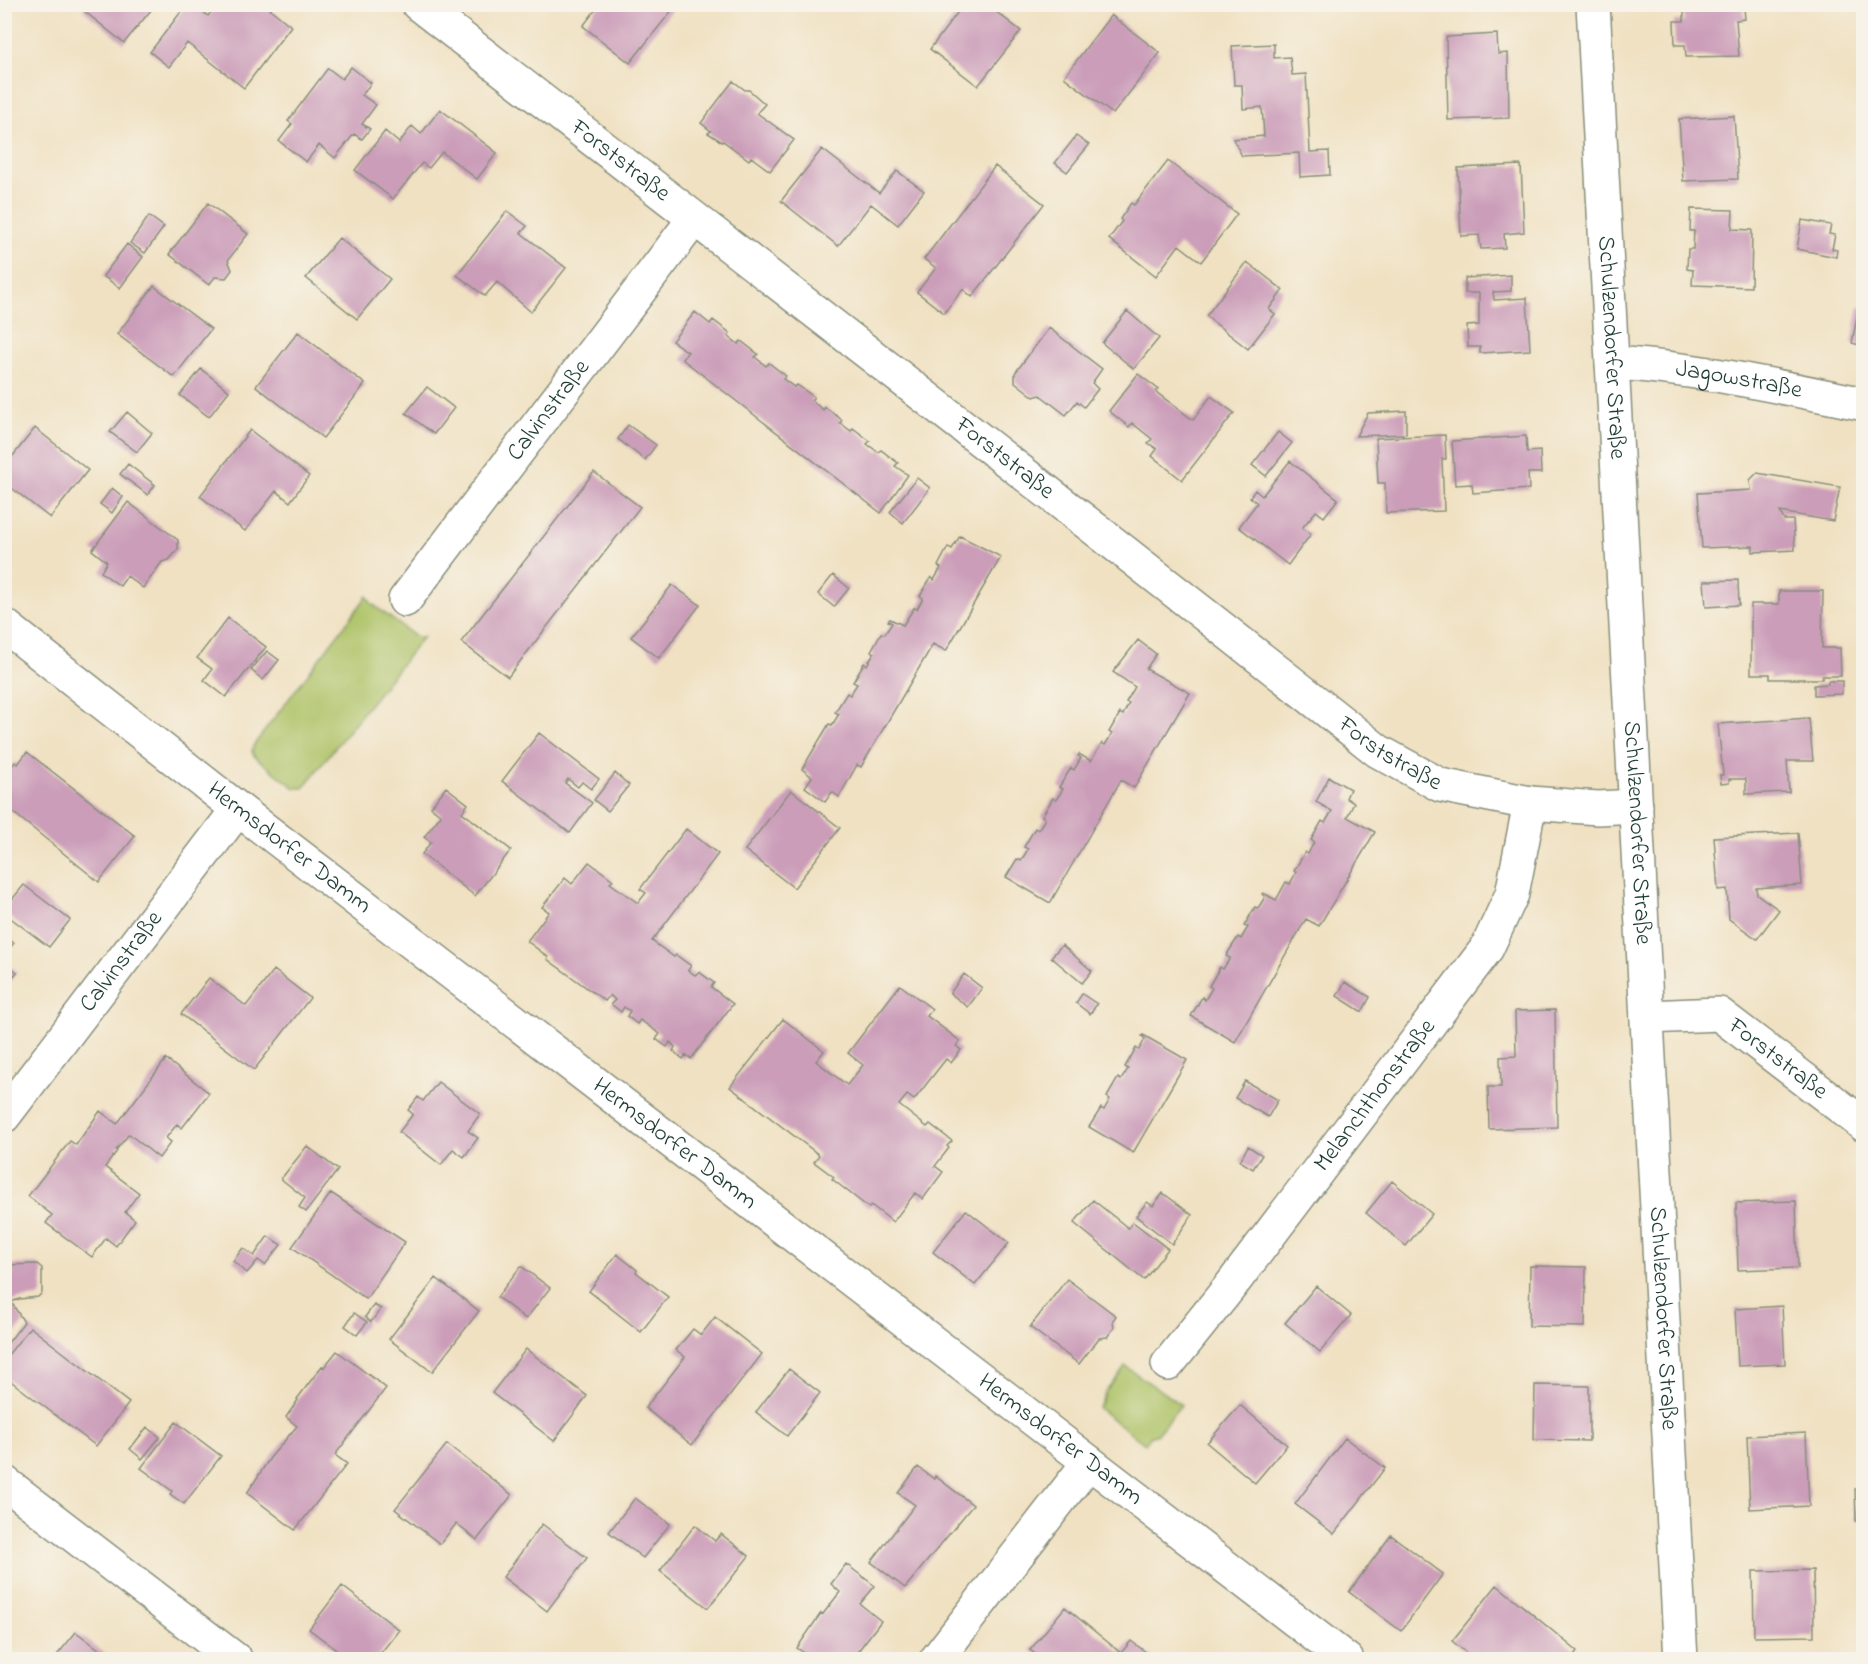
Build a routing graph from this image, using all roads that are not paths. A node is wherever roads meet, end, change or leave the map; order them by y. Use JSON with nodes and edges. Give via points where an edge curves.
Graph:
{"nodes":[{"id":1,"x":418,"y":4,"type":"edge"},
{"id":2,"x":1593,"y":4,"type":"edge"},
{"id":3,"x":694,"y":219,"type":"junction"},
{"id":4,"x":1612,"y":363,"type":"junction"},
{"id":5,"x":1863,"y":404,"type":"edge"},
{"id":6,"x":405,"y":600,"type":"dead end"},
{"id":7,"x":4,"y":625,"type":"edge"},
{"id":8,"x":1530,"y":803,"type":"junction"},
{"id":9,"x":1635,"y":806,"type":"junction"},
{"id":10,"x":238,"y":809,"type":"junction"},
{"id":11,"x":1647,"y":1017,"type":"junction"},
{"id":12,"x":4,"y":1116,"type":"edge"},
{"id":13,"x":1863,"y":1125,"type":"edge"},
{"id":14,"x":1168,"y":1364,"type":"dead end"},
{"id":15,"x":1089,"y":1462,"type":"junction"},
{"id":16,"x":4,"y":1482,"type":"edge"},
{"id":17,"x":236,"y":1659,"type":"edge"},
{"id":18,"x":936,"y":1659,"type":"edge"},
{"id":19,"x":1347,"y":1659,"type":"edge"},
{"id":20,"x":1681,"y":1659,"type":"edge"}],
"edges":[{"from":1,"to":3,"type":"street","name":"Forststraße"},
{"from":2,"to":4,"type":"street","name":"Schulzendorfer Straße"},
{"from":3,"to":6,"type":"street","name":"Calvinstraße"},
{"from":3,"to":8,"type":"street","name":"Forststraße","via":[[1378,751],[1440,785]]},
{"from":4,"to":5,"type":"street","name":"Jagowstraße","via":[[1726,376]]},
{"from":4,"to":9,"type":"street","name":"Schulzendorfer Straße"},
{"from":7,"to":10,"type":"street","name":"Hermsdorfer Damm"},
{"from":8,"to":9,"type":"street","name":"Forststraße","via":[[1598,808]]},
{"from":8,"to":14,"type":"street","name":"Melanchthonstraße","via":[[1512,894],[1486,948]]},
{"from":9,"to":11,"type":"street","name":"Schulzendorfer Straße"},
{"from":10,"to":12,"type":"street","name":"Calvinstraße"},
{"from":10,"to":15,"type":"street","name":"Hermsdorfer Damm"},
{"from":11,"to":13,"type":"street","name":"Forststraße","via":[[1719,1014]]},
{"from":11,"to":20,"type":"street","name":"Schulzendorfer Straße"},
{"from":15,"to":18,"type":"street"},
{"from":15,"to":19,"type":"street","name":"Hermsdorfer Damm"},
{"from":16,"to":17,"type":"street"}]}
